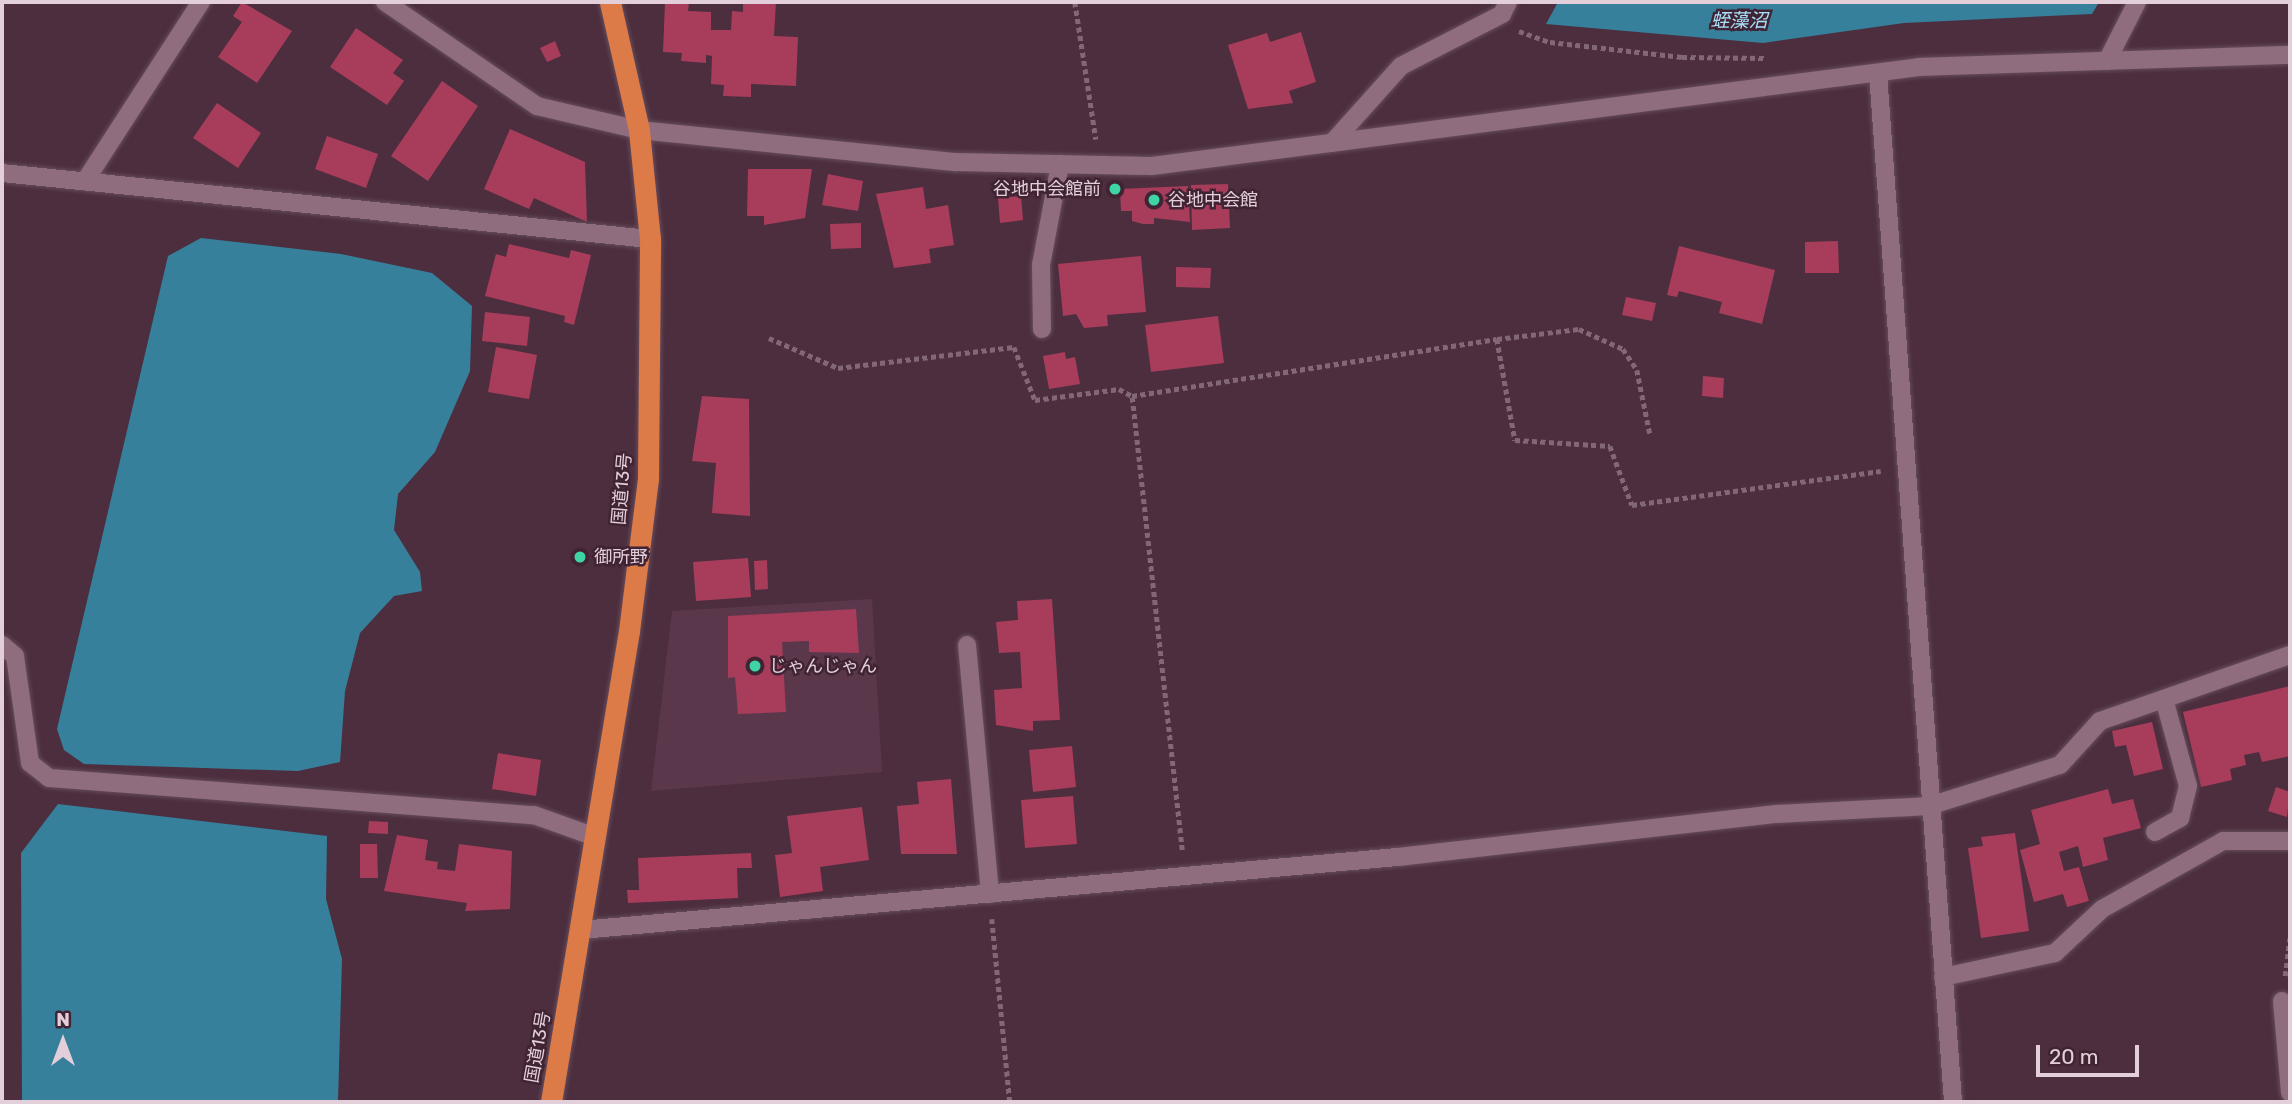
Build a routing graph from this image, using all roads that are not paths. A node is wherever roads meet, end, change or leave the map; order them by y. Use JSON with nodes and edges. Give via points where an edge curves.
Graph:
{"nodes":[{"id":1,"x":201,"y":2,"type":"edge"},
{"id":2,"x":385,"y":2,"type":"edge"},
{"id":3,"x":610,"y":2,"type":"edge"},
{"id":4,"x":1508,"y":2,"type":"edge"},
{"id":5,"x":2137,"y":2,"type":"edge"},
{"id":6,"x":2290,"y":55,"type":"edge"},
{"id":7,"x":2107,"y":61,"type":"junction"},
{"id":8,"x":1878,"y":73,"type":"junction"},
{"id":9,"x":639,"y":130,"type":"junction"},
{"id":10,"x":1332,"y":143,"type":"junction"},
{"id":11,"x":1060,"y":164,"type":"junction"},
{"id":12,"x":2,"y":173,"type":"edge"},
{"id":13,"x":87,"y":178,"type":"junction"},
{"id":14,"x":650,"y":239,"type":"junction"},
{"id":15,"x":1042,"y":329,"type":"dead end"},
{"id":16,"x":2,"y":645,"type":"edge"},
{"id":17,"x":967,"y":645,"type":"dead end"},
{"id":18,"x":2290,"y":655,"type":"edge"},
{"id":19,"x":2164,"y":699,"type":"junction"},
{"id":20,"x":1929,"y":806,"type":"junction"},
{"id":21,"x":2155,"y":832,"type":"dead end"},
{"id":22,"x":593,"y":836,"type":"junction"},
{"id":23,"x":2290,"y":841,"type":"edge"},
{"id":24,"x":990,"y":894,"type":"junction"},
{"id":25,"x":581,"y":930,"type":"junction"},
{"id":26,"x":1943,"y":977,"type":"junction"},
{"id":27,"x":2282,"y":1001,"type":"road end"},
{"id":28,"x":2290,"y":1093,"type":"edge"},
{"id":29,"x":551,"y":1102,"type":"edge"},
{"id":30,"x":1953,"y":1102,"type":"edge"}],
"edges":[{"from":1,"to":13,"type":"street"},
{"from":2,"to":9,"type":"street","via":[[537,106]]},
{"from":3,"to":9,"type":"highway","name":"国道13号"},
{"from":4,"to":10,"type":"street","via":[[1488,20],[1401,66]]},
{"from":5,"to":7,"type":"street"},
{"from":6,"to":7,"type":"street"},
{"from":7,"to":8,"type":"street"},
{"from":8,"to":10,"type":"street"},
{"from":8,"to":20,"type":"street"},
{"from":9,"to":11,"type":"street","via":[[956,162]]},
{"from":9,"to":14,"type":"highway","name":"国道13号"},
{"from":10,"to":11,"type":"street","via":[[1152,166]]},
{"from":11,"to":15,"type":"street","via":[[1041,265]]},
{"from":12,"to":13,"type":"street"},
{"from":13,"to":14,"type":"street"},
{"from":14,"to":22,"type":"highway","name":"国道13号","via":[[648,478],[629,631]]},
{"from":16,"to":22,"type":"street","via":[[15,656],[30,763],[49,778],[534,815]]},
{"from":17,"to":24,"type":"street"},
{"from":18,"to":19,"type":"street"},
{"from":19,"to":20,"type":"street","via":[[2100,721],[2060,765]]},
{"from":19,"to":21,"type":"street","via":[[2188,786],[2180,818]]},
{"from":20,"to":24,"type":"street","via":[[1777,814]]},
{"from":20,"to":26,"type":"street"},
{"from":22,"to":25,"type":"highway","name":"国道13号"},
{"from":23,"to":26,"type":"street","via":[[2223,841],[2102,909],[2055,953]]},
{"from":24,"to":25,"type":"street"},
{"from":25,"to":29,"type":"highway","name":"国道13号"},
{"from":26,"to":30,"type":"street"},
{"from":27,"to":28,"type":"street"}]}
